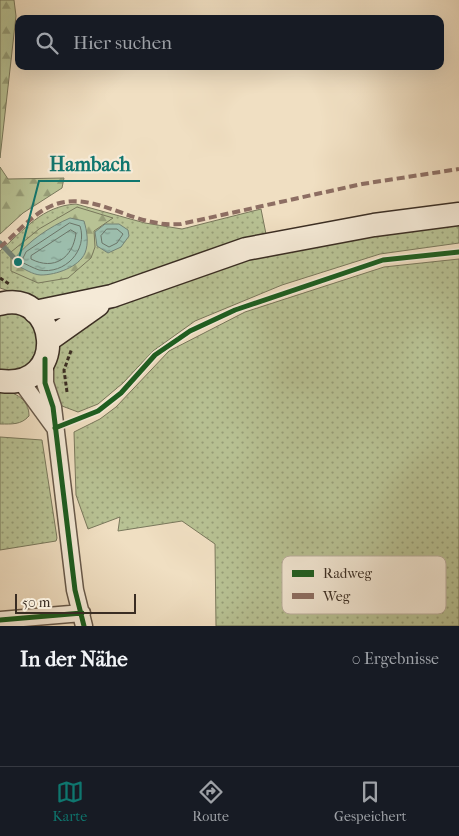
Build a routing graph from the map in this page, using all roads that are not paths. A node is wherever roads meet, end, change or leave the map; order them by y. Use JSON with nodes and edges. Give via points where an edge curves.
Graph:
{"nodes":[{"id":1,"x":459,"y":214,"type":"edge"},
{"id":2,"x":112,"y":296,"type":"junction"},
{"id":3,"x":1,"y":302,"type":"edge"},
{"id":4,"x":35,"y":312,"type":"junction"},
{"id":5,"x":47,"y":349,"type":"junction"},
{"id":6,"x":10,"y":381,"type":"edge"},
{"id":7,"x":55,"y":428,"type":"junction"},
{"id":8,"x":83,"y":619,"type":"edge"},
{"id":9,"x":0,"y":620,"type":"edge"}],
"edges":[{"from":1,"to":2,"type":"main road","via":[[246,249]]},
{"from":2,"to":4,"type":"main road"},
{"from":2,"to":5,"type":"main road"},
{"from":3,"to":4,"type":"main road","via":[[24,305]]},
{"from":4,"to":5,"type":"main road","via":[[46,326]]},
{"from":5,"to":6,"type":"main road","via":[[39,369]]},
{"from":5,"to":7,"type":"street","via":[[45,383],[53,407]]},
{"from":6,"to":7,"type":"street"},
{"from":7,"to":8,"type":"street","via":[[75,590]]},
{"from":8,"to":9,"type":"street"}]}
